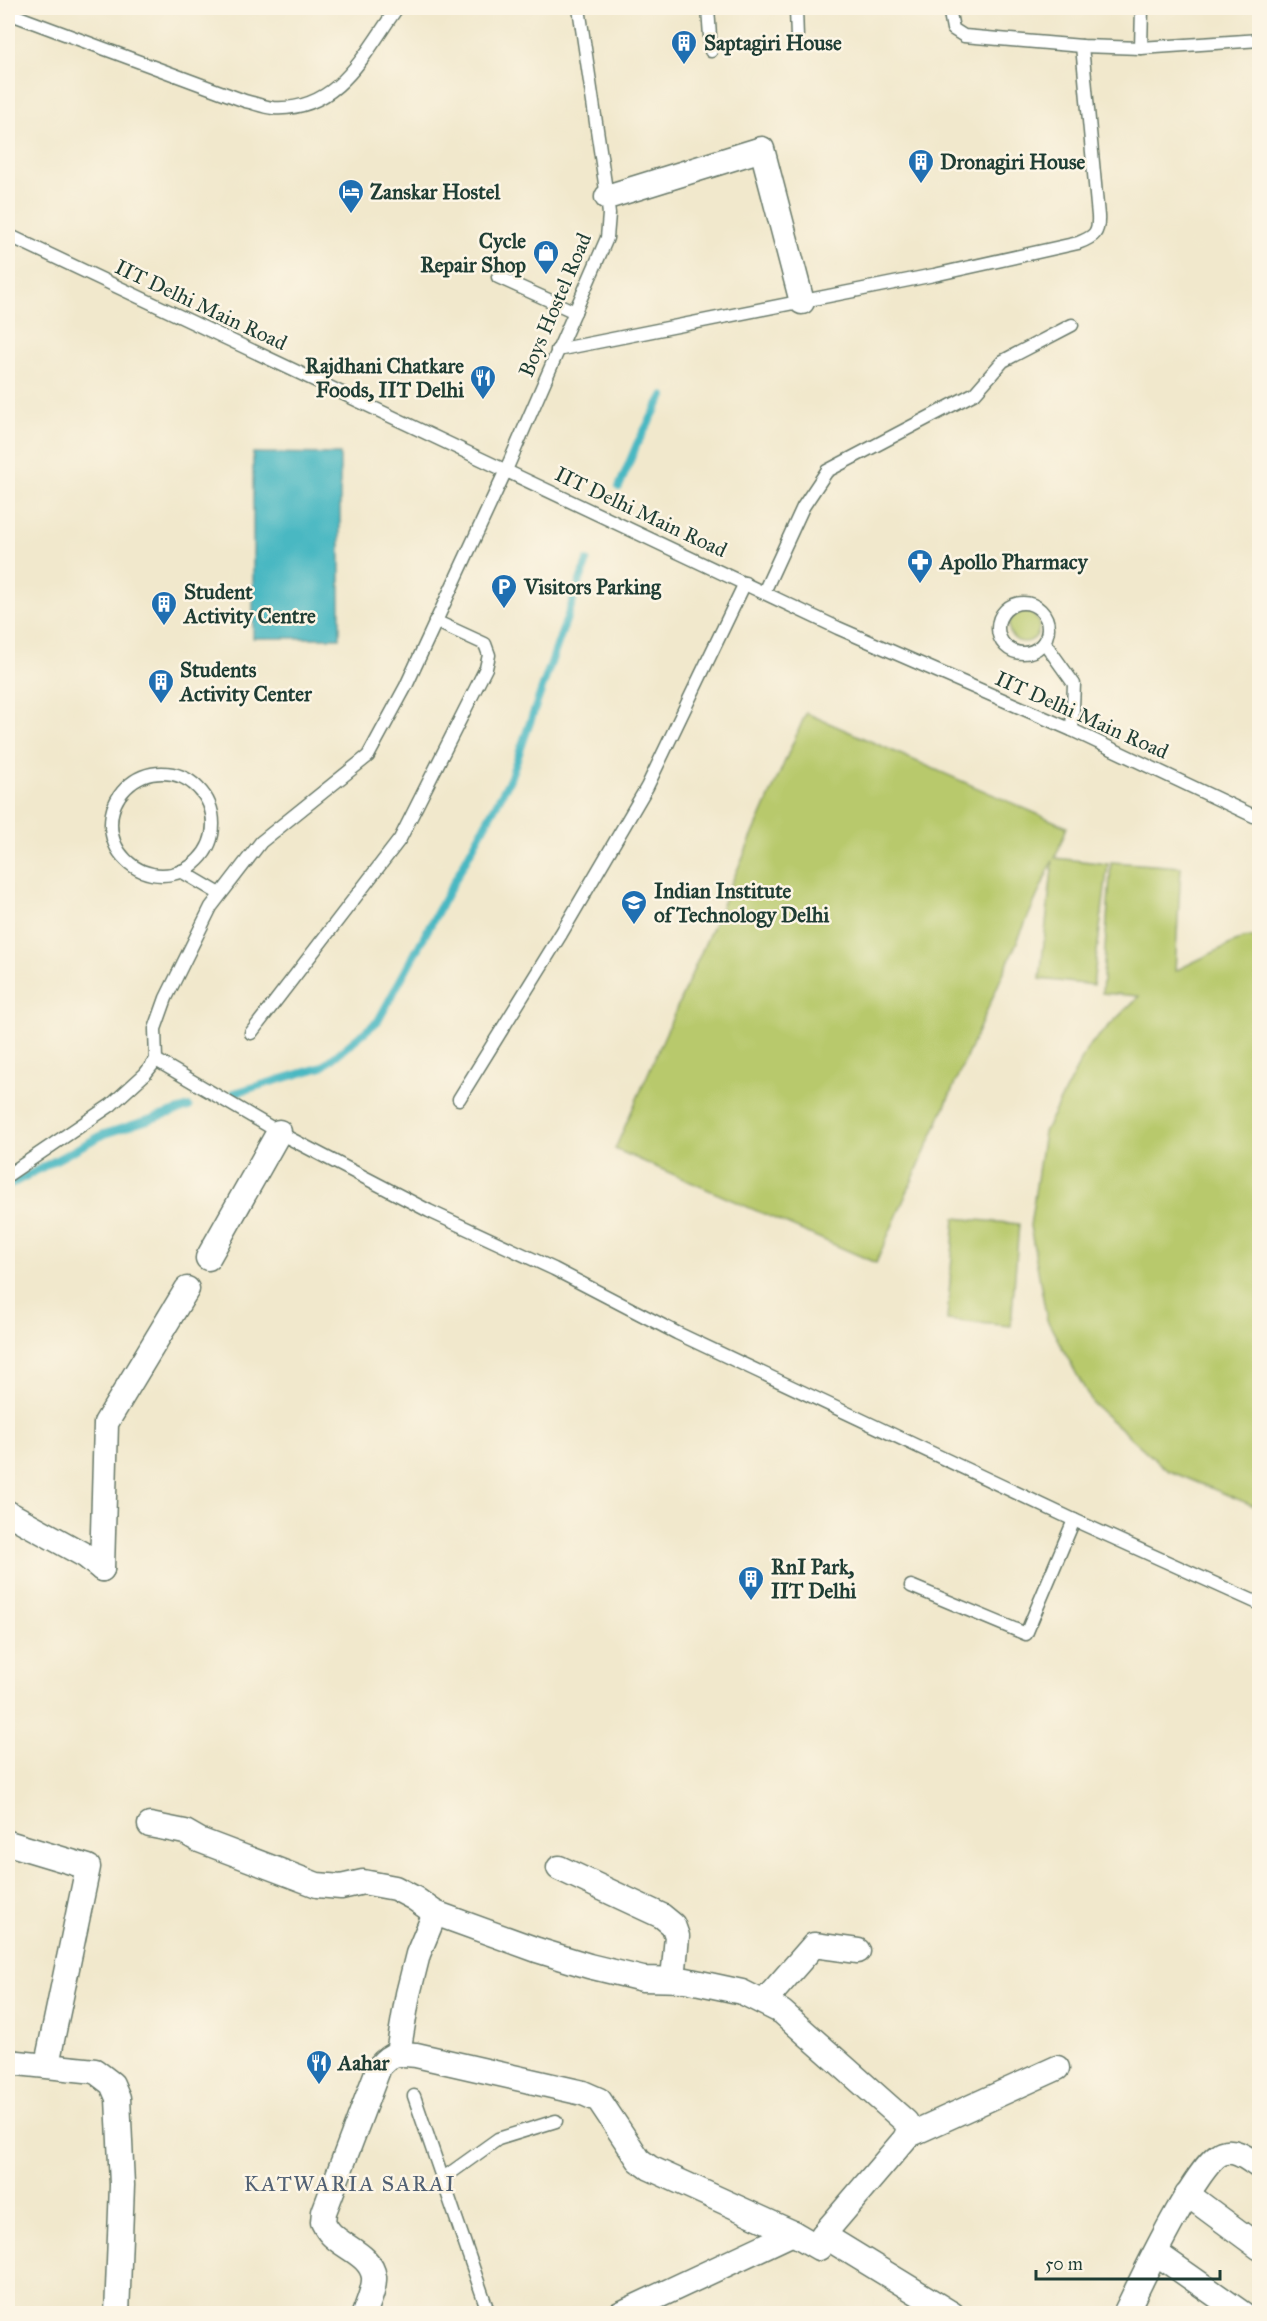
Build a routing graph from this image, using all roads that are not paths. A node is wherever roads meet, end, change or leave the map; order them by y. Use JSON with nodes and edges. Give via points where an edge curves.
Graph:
{"nodes":[{"id":1,"x":397,"y":8,"type":"edge"},
{"id":2,"x":579,"y":8,"type":"edge"},
{"id":3,"x":708,"y":8,"type":"edge"},
{"id":4,"x":796,"y":8,"type":"edge"},
{"id":5,"x":949,"y":8,"type":"edge"},
{"id":6,"x":1142,"y":8,"type":"edge"},
{"id":7,"x":8,"y":13,"type":"edge"},
{"id":8,"x":797,"y":39,"type":"dead end"},
{"id":9,"x":1260,"y":40,"type":"edge"},
{"id":10,"x":1082,"y":46,"type":"junction"},
{"id":11,"x":1141,"y":48,"type":"junction"},
{"id":12,"x":711,"y":51,"type":"dead end"},
{"id":13,"x":607,"y":197,"type":"junction"},
{"id":14,"x":8,"y":235,"type":"edge"},
{"id":15,"x":498,"y":277,"type":"dead end"},
{"id":16,"x":802,"y":302,"type":"junction"},
{"id":17,"x":575,"y":312,"type":"junction"},
{"id":18,"x":1072,"y":325,"type":"dead end"},
{"id":19,"x":557,"y":350,"type":"junction"},
{"id":20,"x":506,"y":470,"type":"junction"},
{"id":21,"x":745,"y":583,"type":"junction"},
{"id":22,"x":764,"y":592,"type":"junction"},
{"id":23,"x":435,"y":621,"type":"junction"},
{"id":24,"x":1044,"y":642,"type":"junction"},
{"id":25,"x":1072,"y":730,"type":"junction"},
{"id":26,"x":1260,"y":819,"type":"edge"},
{"id":27,"x":181,"y":871,"type":"junction"},
{"id":28,"x":220,"y":894,"type":"junction"},
{"id":29,"x":251,"y":1033,"type":"dead end"},
{"id":30,"x":156,"y":1060,"type":"junction"},
{"id":31,"x":459,"y":1099,"type":"dead end"},
{"id":32,"x":279,"y":1132,"type":"junction"},
{"id":33,"x":8,"y":1174,"type":"edge"},
{"id":34,"x":208,"y":1258,"type":"dead end"},
{"id":35,"x":187,"y":1289,"type":"dead end"},
{"id":36,"x":8,"y":1513,"type":"edge"},
{"id":37,"x":1074,"y":1520,"type":"junction"},
{"id":38,"x":911,"y":1586,"type":"dead end"},
{"id":39,"x":1260,"y":1604,"type":"edge"},
{"id":40,"x":150,"y":1825,"type":"dead end"},
{"id":41,"x":8,"y":1843,"type":"edge"},
{"id":42,"x":559,"y":1868,"type":"dead end"},
{"id":43,"x":435,"y":1913,"type":"junction"},
{"id":44,"x":858,"y":1951,"type":"dead end"},
{"id":45,"x":673,"y":1979,"type":"junction"},
{"id":46,"x":764,"y":2002,"type":"junction"},
{"id":47,"x":398,"y":2053,"type":"junction"},
{"id":48,"x":8,"y":2062,"type":"edge"},
{"id":49,"x":46,"y":2064,"type":"junction"},
{"id":50,"x":1057,"y":2068,"type":"dead end"},
{"id":51,"x":414,"y":2096,"type":"dead end"},
{"id":52,"x":556,"y":2121,"type":"dead end"},
{"id":53,"x":907,"y":2136,"type":"junction"},
{"id":54,"x":1260,"y":2167,"type":"edge"},
{"id":55,"x":442,"y":2179,"type":"junction"},
{"id":56,"x":1187,"y":2194,"type":"junction"},
{"id":57,"x":793,"y":2233,"type":"junction"},
{"id":58,"x":823,"y":2235,"type":"junction"},
{"id":59,"x":1260,"y":2248,"type":"edge"},
{"id":60,"x":1156,"y":2253,"type":"junction"},
{"id":61,"x":117,"y":2313,"type":"edge"},
{"id":62,"x":364,"y":2313,"type":"edge"},
{"id":63,"x":489,"y":2313,"type":"edge"},
{"id":64,"x":620,"y":2313,"type":"edge"},
{"id":65,"x":952,"y":2313,"type":"edge"},
{"id":66,"x":1125,"y":2313,"type":"edge"},
{"id":67,"x":1243,"y":2313,"type":"edge"}],
"edges":[{"from":1,"to":7,"type":"lane","via":[[342,83],[326,96],[302,106],[272,108]]},
{"from":2,"to":13,"type":"lane","name":"Boys Hostel Road"},
{"from":3,"to":12,"type":"lane"},
{"from":4,"to":8,"type":"lane"},
{"from":5,"to":10,"type":"lane","via":[[953,29],[964,36]]},
{"from":6,"to":11,"type":"lane"},
{"from":9,"to":11,"type":"lane"},
{"from":10,"to":11,"type":"lane"},
{"from":10,"to":16,"type":"lane","via":[[1098,216],[1094,236],[1067,246]]},
{"from":13,"to":16,"type":"street","via":[[762,149]]},
{"from":13,"to":17,"type":"lane","name":"Boys Hostel Road","via":[[607,238]]},
{"from":14,"to":20,"type":"lane","name":"IIT Delhi Main Road"},
{"from":15,"to":17,"type":"lane"},
{"from":16,"to":19,"type":"lane"},
{"from":17,"to":19,"type":"lane","name":"Boys Hostel Road"},
{"from":18,"to":22,"type":"lane","via":[[1003,361],[975,393],[827,471],[803,507]]},
{"from":19,"to":20,"type":"lane","name":"Boys Hostel Road"},
{"from":20,"to":21,"type":"lane","name":"IIT Delhi Main Road"},
{"from":20,"to":23,"type":"lane","name":"Boys Hostel Road"},
{"from":21,"to":22,"type":"lane","name":"IIT Delhi Main Road"},
{"from":21,"to":31,"type":"lane","via":[[647,787]]},
{"from":22,"to":25,"type":"lane","name":"IIT Delhi Main Road"},
{"from":23,"to":28,"type":"lane","name":"Boys Hostel Road","via":[[368,756],[261,842]]},
{"from":23,"to":29,"type":"lane","via":[[485,644],[489,655],[486,668],[400,839]]},
{"from":24,"to":24,"type":"lane","via":[[1031,652],[1014,652],[1001,642],[1000,617],[1011,605],[1035,606],[1047,618]]},
{"from":24,"to":25,"type":"lane","via":[[1074,684]]},
{"from":25,"to":26,"type":"lane","name":"IIT Delhi Main Road"},
{"from":27,"to":27,"type":"lane","via":[[165,875],[148,873],[121,856],[113,842],[112,810],[119,795],[144,775],[162,772],[179,776],[195,784],[206,798],[212,814],[207,849]]},
{"from":27,"to":28,"type":"lane"},
{"from":28,"to":30,"type":"lane","name":"Boys Hostel Road","via":[[166,998],[155,1029]]},
{"from":30,"to":32,"type":"lane"},
{"from":30,"to":33,"type":"lane","via":[[111,1106]]},
{"from":32,"to":34,"type":"street"},
{"from":32,"to":37,"type":"lane","via":[[676,1333]]},
{"from":35,"to":36,"type":"street","via":[[106,1423],[102,1569]]},
{"from":37,"to":38,"type":"lane","via":[[1026,1634]]},
{"from":37,"to":39,"type":"lane"},
{"from":40,"to":43,"type":"street","via":[[185,1832],[317,1885],[341,1887],[363,1882],[395,1888]]},
{"from":41,"to":49,"type":"street","via":[[88,1867]]},
{"from":42,"to":45,"type":"street","via":[[662,1916],[673,1925]]},
{"from":43,"to":45,"type":"street","via":[[590,1966],[643,1979]]},
{"from":43,"to":47,"type":"street","via":[[418,1953]]},
{"from":44,"to":46,"type":"street","via":[[814,1945]]},
{"from":45,"to":46,"type":"street","via":[[742,1992]]},
{"from":46,"to":53,"type":"street","via":[[782,2012],[906,2122]]},
{"from":47,"to":57,"type":"street","via":[[583,2093],[598,2100],[639,2160],[650,2168]]},
{"from":47,"to":62,"type":"street","via":[[379,2067],[322,2222],[330,2234],[366,2260],[370,2268],[373,2287]]},
{"from":48,"to":49,"type":"street"},
{"from":49,"to":61,"type":"street","via":[[95,2070],[112,2084],[118,2098],[122,2185]]},
{"from":50,"to":53,"type":"street"},
{"from":51,"to":55,"type":"lane"},
{"from":52,"to":55,"type":"lane","via":[[498,2139]]},
{"from":53,"to":58,"type":"street"},
{"from":54,"to":56,"type":"street","via":[[1242,2155],[1221,2154]]},
{"from":55,"to":63,"type":"lane"},
{"from":56,"to":59,"type":"street"},
{"from":56,"to":60,"type":"street"},
{"from":57,"to":58,"type":"street","via":[[819,2248]]},
{"from":57,"to":64,"type":"street"},
{"from":58,"to":65,"type":"street"},
{"from":60,"to":66,"type":"street"},
{"from":60,"to":67,"type":"street"}]}
